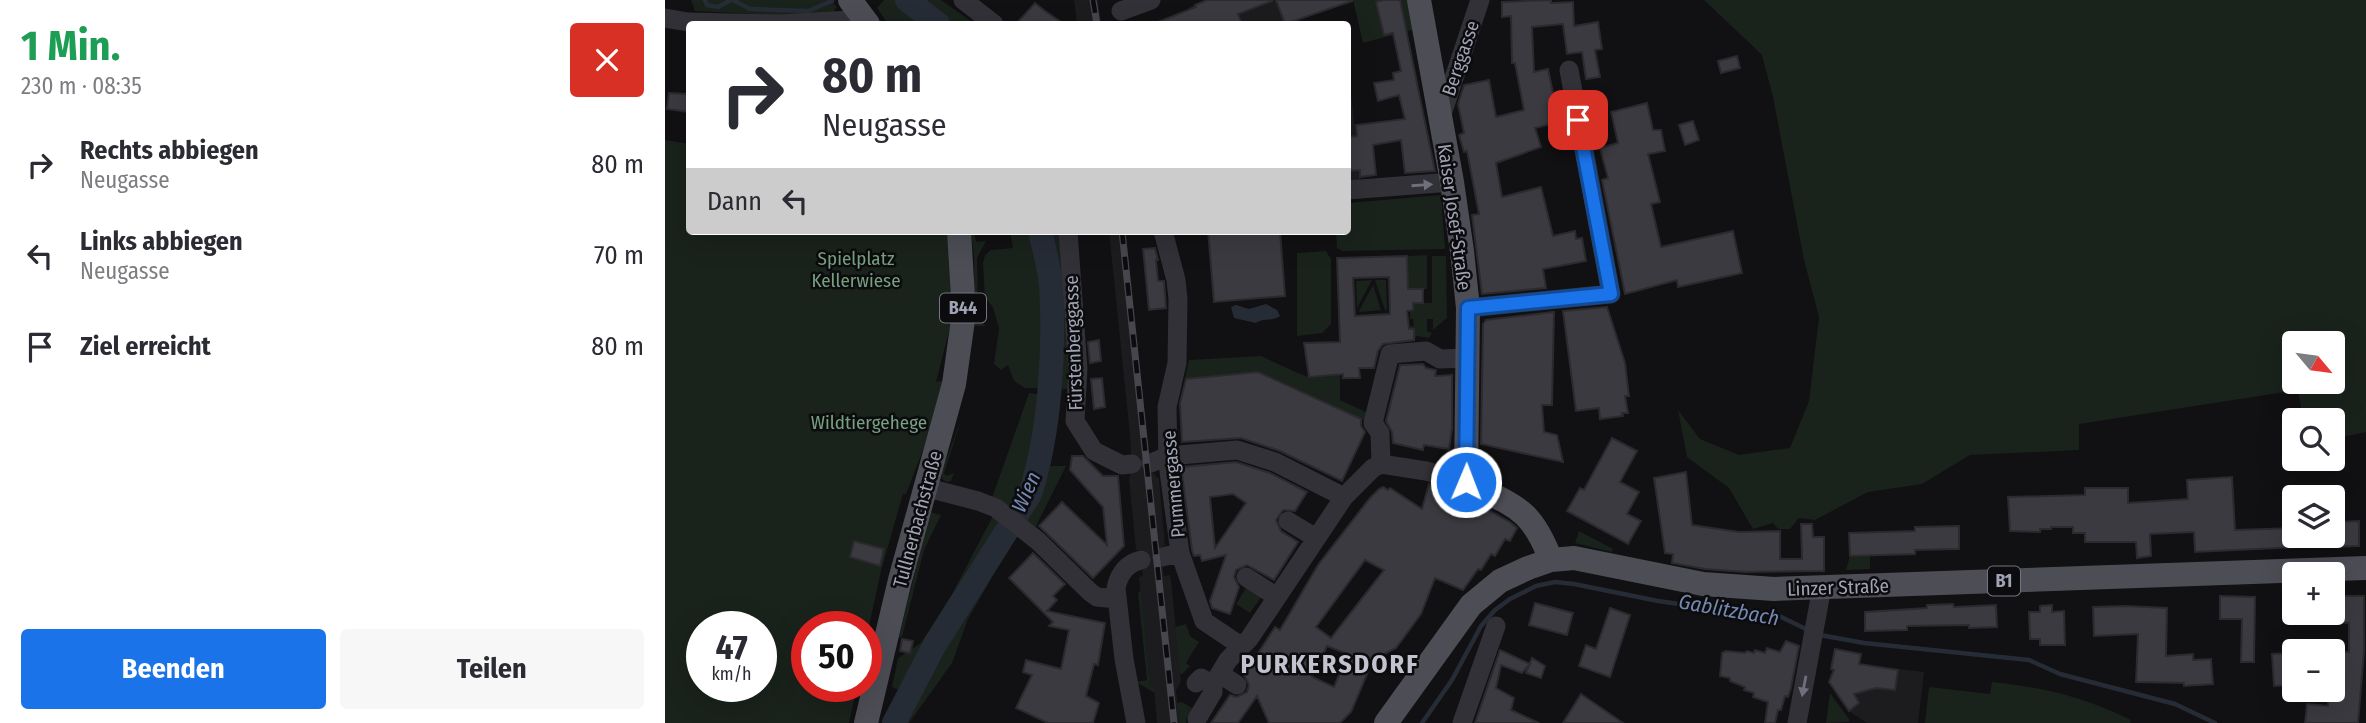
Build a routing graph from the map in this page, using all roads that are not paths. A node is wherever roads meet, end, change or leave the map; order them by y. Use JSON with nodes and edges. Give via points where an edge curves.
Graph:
{"nodes":[{"id":1,"x":963,"y":0,"type":"edge"},
{"id":2,"x":1151,"y":0,"type":"edge"},
{"id":3,"x":1419,"y":0,"type":"edge"},
{"id":4,"x":1480,"y":0,"type":"edge"},
{"id":5,"x":1121,"y":12,"type":"edge"},
{"id":6,"x":859,"y":13,"type":"edge"},
{"id":7,"x":665,"y":18,"type":"edge"},
{"id":8,"x":833,"y":21,"type":"edge"},
{"id":9,"x":990,"y":21,"type":"edge"},
{"id":10,"x":686,"y":22,"type":"edge"},
{"id":11,"x":1569,"y":70,"type":"dead end"},
{"id":12,"x":1441,"y":117,"type":"junction"},
{"id":13,"x":1452,"y":182,"type":"junction"},
{"id":14,"x":1351,"y":190,"type":"edge"},
{"id":15,"x":959,"y":235,"type":"edge"},
{"id":16,"x":1068,"y":235,"type":"edge"},
{"id":17,"x":1164,"y":235,"type":"edge"},
{"id":18,"x":1468,"y":308,"type":"junction"},
{"id":19,"x":1467,"y":358,"type":"junction"},
{"id":20,"x":1158,"y":460,"type":"junction"},
{"id":21,"x":1381,"y":464,"type":"junction"},
{"id":22,"x":1466,"y":482,"type":"junction"},
{"id":23,"x":924,"y":487,"type":"junction"},
{"id":24,"x":1340,"y":503,"type":"junction"},
{"id":25,"x":1288,"y":521,"type":"dead end"},
{"id":26,"x":1317,"y":546,"type":"junction"},
{"id":27,"x":1141,"y":560,"type":"dead end"},
{"id":28,"x":1551,"y":561,"type":"junction"},
{"id":29,"x":2366,"y":568,"type":"edge"},
{"id":30,"x":1246,"y":577,"type":"dead end"},
{"id":31,"x":1822,"y":587,"type":"junction"},
{"id":32,"x":1286,"y":593,"type":"junction"},
{"id":33,"x":1117,"y":598,"type":"junction"},
{"id":34,"x":1496,"y":626,"type":"dead end"},
{"id":35,"x":1245,"y":642,"type":"junction"},
{"id":36,"x":1199,"y":711,"type":"dead end"},
{"id":37,"x":866,"y":723,"type":"edge"},
{"id":38,"x":1136,"y":723,"type":"edge"},
{"id":39,"x":1386,"y":723,"type":"edge"},
{"id":40,"x":1462,"y":723,"type":"edge"},
{"id":41,"x":1797,"y":723,"type":"edge"}],
"edges":[{"from":1,"to":9,"type":"street"},
{"from":2,"to":5,"type":"street"},
{"from":3,"to":12,"type":"main road","name":"Kaiser Josef-Straße"},
{"from":4,"to":12,"type":"street","name":"Berggasse"},
{"from":6,"to":8,"type":"street","via":[[851,20]]},
{"from":7,"to":10,"type":"street"},
{"from":11,"to":18,"type":"street","via":[[1611,294]]},
{"from":12,"to":13,"type":"main road","name":"Kaiser Josef-Straße"},
{"from":14,"to":13,"type":"street","one_way":true},
{"from":13,"to":18,"type":"main road","name":"Kaiser Josef-Straße"},
{"from":15,"to":23,"type":"main road","name":"Tullnerbachstraße","number":"B44","via":[[964,313],[954,384]]},
{"from":16,"to":20,"type":"street","name":"Fürstenberggasse","via":[[1077,369],[1075,421],[1094,451],[1122,465]]},
{"from":17,"to":20,"type":"street","name":"Pummergasse","via":[[1178,299],[1177,363]]},
{"from":18,"to":19,"type":"main road","name":"Kaiser Josef-Straße"},
{"from":19,"to":21,"type":"street","via":[[1440,359],[1426,351],[1390,354],[1373,423],[1380,433]]},
{"from":19,"to":22,"type":"main road","name":"Kaiser Josef-Straße"},
{"from":20,"to":24,"type":"street","via":[[1226,450],[1248,453],[1275,462]]},
{"from":20,"to":35,"type":"street","name":"Pummergasse","via":[[1171,555],[1204,621]]},
{"from":21,"to":22,"type":"street"},
{"from":21,"to":24,"type":"street"},
{"from":22,"to":28,"type":"main road","via":[[1531,519]]},
{"from":23,"to":33,"type":"street","via":[[996,508],[1090,592]]},
{"from":23,"to":37,"type":"main road","name":"Tullnerbachstraße","number":"B44"},
{"from":24,"to":26,"type":"street"},
{"from":25,"to":26,"type":"street"},
{"from":26,"to":32,"type":"street"},
{"from":27,"to":33,"type":"street","via":[[1132,562],[1117,580]]},
{"from":28,"to":31,"type":"main road","name":"Linzer Straße","number":"B1","via":[[1584,559],[1703,584]]},
{"from":28,"to":39,"type":"main road","name":"Linzer Straße","number":"B1","via":[[1500,581],[1471,605]]},
{"from":29,"to":31,"type":"main road","name":"Linzer Straße","number":"B1"},
{"from":30,"to":32,"type":"street"},
{"from":31,"to":41,"type":"street","one_way":true},
{"from":32,"to":35,"type":"street"},
{"from":33,"to":38,"type":"street"},
{"from":34,"to":40,"type":"street"},
{"from":35,"to":36,"type":"street"}]}
